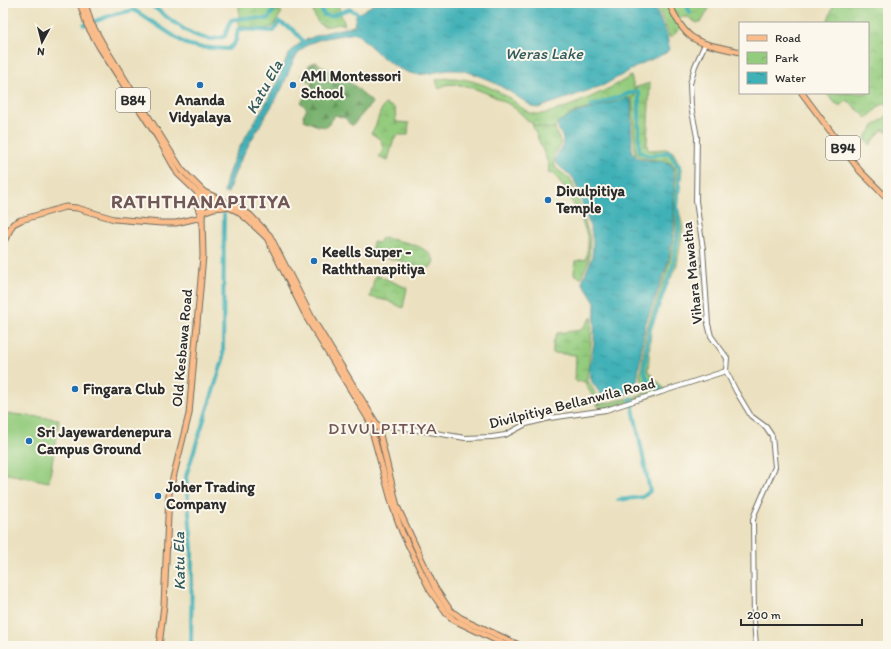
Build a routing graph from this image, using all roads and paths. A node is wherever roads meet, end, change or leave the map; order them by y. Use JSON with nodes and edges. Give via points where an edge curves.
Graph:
{"nodes":[{"id":1,"x":80,"y":3,"type":"edge"},
{"id":2,"x":85,"y":3,"type":"edge"},
{"id":3,"x":669,"y":3,"type":"edge"},
{"id":4,"x":85,"y":16,"type":"junction"},
{"id":5,"x":705,"y":44,"type":"junction"},
{"id":6,"x":739,"y":52,"type":"edge"},
{"id":7,"x":803,"y":94,"type":"edge"},
{"id":8,"x":140,"y":107,"type":"junction"},
{"id":9,"x":188,"y":184,"type":"junction"},
{"id":10,"x":198,"y":193,"type":"junction"},
{"id":11,"x":204,"y":196,"type":"junction"},
{"id":12,"x":888,"y":199,"type":"edge"},
{"id":13,"x":196,"y":202,"type":"junction"},
{"id":14,"x":227,"y":207,"type":"junction"},
{"id":15,"x":202,"y":214,"type":"junction"},
{"id":16,"x":3,"y":243,"type":"edge"},
{"id":17,"x":726,"y":371,"type":"junction"},
{"id":18,"x":375,"y":426,"type":"junction"},
{"id":19,"x":405,"y":531,"type":"junction"},
{"id":20,"x":159,"y":646,"type":"edge"},
{"id":21,"x":508,"y":646,"type":"edge"},
{"id":22,"x":521,"y":646,"type":"edge"},
{"id":23,"x":756,"y":646,"type":"edge"}],
"edges":[{"from":1,"to":4,"type":"main road","number":"B84"},
{"from":2,"to":4,"type":"main road","number":"B84"},
{"from":3,"to":5,"type":"main road","via":[[682,30]]},
{"from":4,"to":8,"type":"main road","number":"B84"},
{"from":5,"to":6,"type":"main road"},
{"from":5,"to":17,"type":"street","name":"Vihara Mawatha","via":[[690,84],[697,133],[696,202],[703,249],[708,324],[711,336],[727,358]]},
{"from":7,"to":12,"type":"main road","number":"B94","via":[[860,171]]},
{"from":8,"to":9,"type":"main road","number":"B84","via":[[178,174]]},
{"from":8,"to":18,"type":"main road","number":"B84","via":[[162,136],[177,163],[196,185],[217,199],[241,209],[266,230],[312,318]]},
{"from":9,"to":10,"type":"main road","number":"B84"},
{"from":9,"to":13,"type":"main road","name":"Old Kesbawa Road"},
{"from":10,"to":11,"type":"main road","number":"B84"},
{"from":10,"to":13,"type":"main road"},
{"from":11,"to":14,"type":"main road","number":"B84"},
{"from":11,"to":15,"type":"main road","name":"Old Kesbawa Road"},
{"from":13,"to":15,"type":"main road","name":"Old Kesbawa Road"},
{"from":14,"to":15,"type":"main road","via":[[214,208]]},
{"from":14,"to":18,"type":"main road","number":"B84","via":[[247,219],[267,238],[308,320]]},
{"from":15,"to":16,"type":"main road","via":[[176,223],[161,223],[114,219],[65,207],[13,224]]},
{"from":15,"to":20,"type":"main road","name":"Old Kesbawa Road","via":[[203,256],[189,407],[169,494],[164,605]]},
{"from":17,"to":18,"type":"street","name":"Divilpitiya Bellanwila Road","via":[[618,407],[526,424],[505,435],[465,438],[394,426]]},
{"from":17,"to":23,"type":"street","name":"Vihara Mawatha","via":[[751,416],[766,427],[772,436],[774,467],[753,520]]},
{"from":18,"to":19,"type":"main road","number":"B84"},
{"from":19,"to":21,"type":"main road","number":"B84","via":[[430,590],[446,613],[472,630]]},
{"from":19,"to":22,"type":"main road","number":"B84","via":[[435,588],[450,610],[481,629]]}]}
